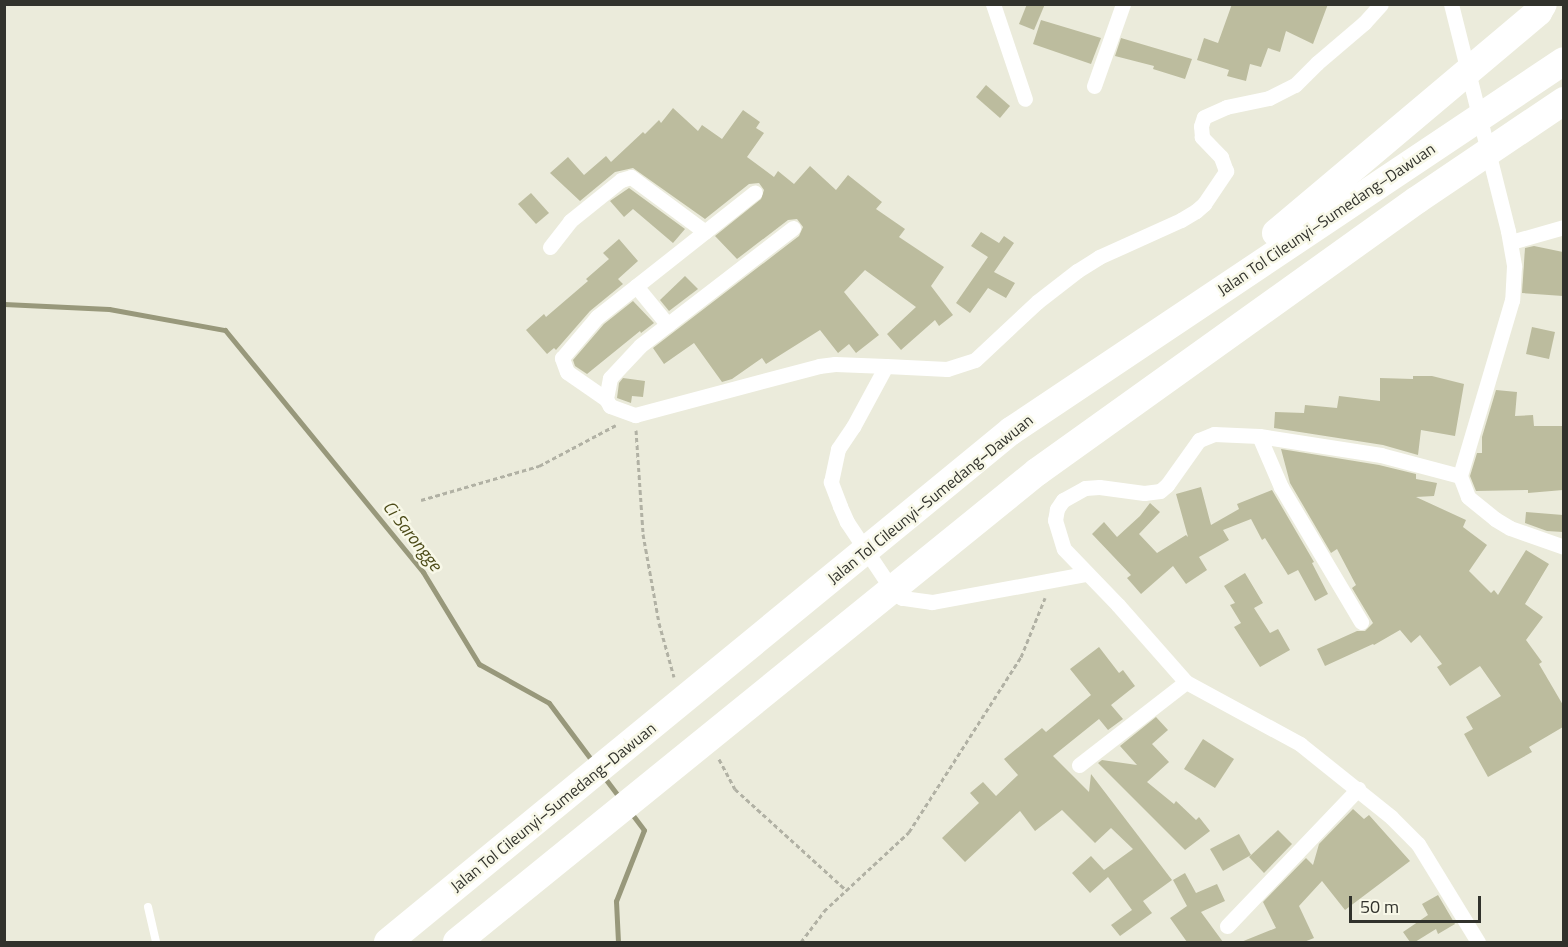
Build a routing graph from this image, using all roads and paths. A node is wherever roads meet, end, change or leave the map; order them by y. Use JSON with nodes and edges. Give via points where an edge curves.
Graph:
{"nodes":[{"id":1,"x":993,"y":4,"type":"edge"},
{"id":2,"x":1123,"y":4,"type":"edge"},
{"id":3,"x":1382,"y":4,"type":"edge"},
{"id":4,"x":1451,"y":4,"type":"edge"},
{"id":5,"x":1543,"y":4,"type":"edge"},
{"id":6,"x":1563,"y":61,"type":"edge"},
{"id":7,"x":1094,"y":86,"type":"dead end"},
{"id":8,"x":1025,"y":99,"type":"dead end"},
{"id":9,"x":1563,"y":101,"type":"edge"},
{"id":10,"x":1563,"y":118,"type":"edge"},
{"id":11,"x":755,"y":192,"type":"dead end"},
{"id":12,"x":1417,"y":200,"type":"junction"},
{"id":13,"x":1563,"y":227,"type":"edge"},
{"id":14,"x":793,"y":228,"type":"dead end"},
{"id":15,"x":705,"y":232,"type":"junction"},
{"id":16,"x":1509,"y":236,"type":"junction"},
{"id":17,"x":550,"y":247,"type":"dead end"},
{"id":18,"x":636,"y":286,"type":"junction"},
{"id":19,"x":1171,"y":322,"type":"junction"},
{"id":20,"x":668,"y":325,"type":"junction"},
{"id":21,"x":886,"y":366,"type":"junction"},
{"id":22,"x":606,"y":399,"type":"junction"},
{"id":23,"x":635,"y":415,"type":"junction"},
{"id":24,"x":1259,"y":436,"type":"junction"},
{"id":25,"x":1460,"y":476,"type":"junction"},
{"id":26,"x":421,"y":500,"type":"dead end"},
{"id":27,"x":1563,"y":547,"type":"edge"},
{"id":28,"x":1085,"y":573,"type":"junction"},
{"id":29,"x":1052,"y":580,"type":"junction"},
{"id":30,"x":1361,"y":622,"type":"dead end"},
{"id":31,"x":1186,"y":682,"type":"junction"},
{"id":32,"x":1079,"y":765,"type":"dead end"},
{"id":33,"x":1358,"y":789,"type":"junction"},
{"id":34,"x":148,"y":908,"type":"dead end"},
{"id":35,"x":1227,"y":926,"type":"dead end"},
{"id":36,"x":156,"y":942,"type":"edge"},
{"id":37,"x":388,"y":942,"type":"edge"},
{"id":38,"x":457,"y":942,"type":"edge"},
{"id":39,"x":801,"y":942,"type":"edge"},
{"id":40,"x":1478,"y":942,"type":"edge"}],
"edges":[{"from":1,"to":8,"type":"street"},
{"from":2,"to":7,"type":"street"},
{"from":3,"to":21,"type":"street","via":[[1295,85],[1269,98],[1226,107],[1204,117],[1202,137],[1221,156],[1226,171],[1196,211],[1077,271],[975,360],[947,369]]},
{"from":4,"to":16,"type":"street"},
{"from":5,"to":19,"type":"highway"},
{"from":6,"to":19,"type":"highway","name":"Jalan Tol Cileunyi–Sumedang–Dawuan"},
{"from":9,"to":12,"type":"highway"},
{"from":10,"to":12,"type":"highway"},
{"from":11,"to":15,"type":"street"},
{"from":12,"to":38,"type":"highway","via":[[1037,472]]},
{"from":13,"to":16,"type":"street"},
{"from":14,"to":20,"type":"street"},
{"from":15,"to":17,"type":"street","via":[[631,177],[621,180],[570,221]]},
{"from":15,"to":18,"type":"street"},
{"from":16,"to":25,"type":"street","via":[[1514,266],[1512,300]]},
{"from":18,"to":20,"type":"street"},
{"from":18,"to":22,"type":"street","via":[[597,317],[562,358],[567,372]]},
{"from":19,"to":37,"type":"highway","name":"Jalan Tol Cileunyi–Sumedang–Dawuan","via":[[1011,431]]},
{"from":20,"to":22,"type":"street","via":[[640,346],[610,378]]},
{"from":21,"to":23,"type":"street","via":[[819,366]]},
{"from":21,"to":29,"type":"street","via":[[838,449],[831,482],[847,522],[895,594],[932,602]]},
{"from":22,"to":23,"type":"street","via":[[610,406]]},
{"from":23,"to":26,"type":"path","via":[[539,466]]},
{"from":24,"to":25,"type":"street","via":[[1381,455]]},
{"from":24,"to":28,"type":"street","via":[[1214,434],[1199,440],[1160,491],[1085,488],[1063,500],[1055,520],[1058,536]]},
{"from":24,"to":30,"type":"street","via":[[1281,487]]},
{"from":25,"to":27,"type":"street","via":[[1468,497],[1495,519]]},
{"from":28,"to":29,"type":"street"},
{"from":28,"to":31,"type":"street","via":[[1118,604]]},
{"from":29,"to":39,"type":"path","via":[[1021,657],[909,832],[824,911]]},
{"from":31,"to":32,"type":"street"},
{"from":31,"to":33,"type":"street","via":[[1300,744]]},
{"from":33,"to":35,"type":"street"},
{"from":33,"to":40,"type":"street","via":[[1418,844]]},
{"from":34,"to":36,"type":"lane"}]}
